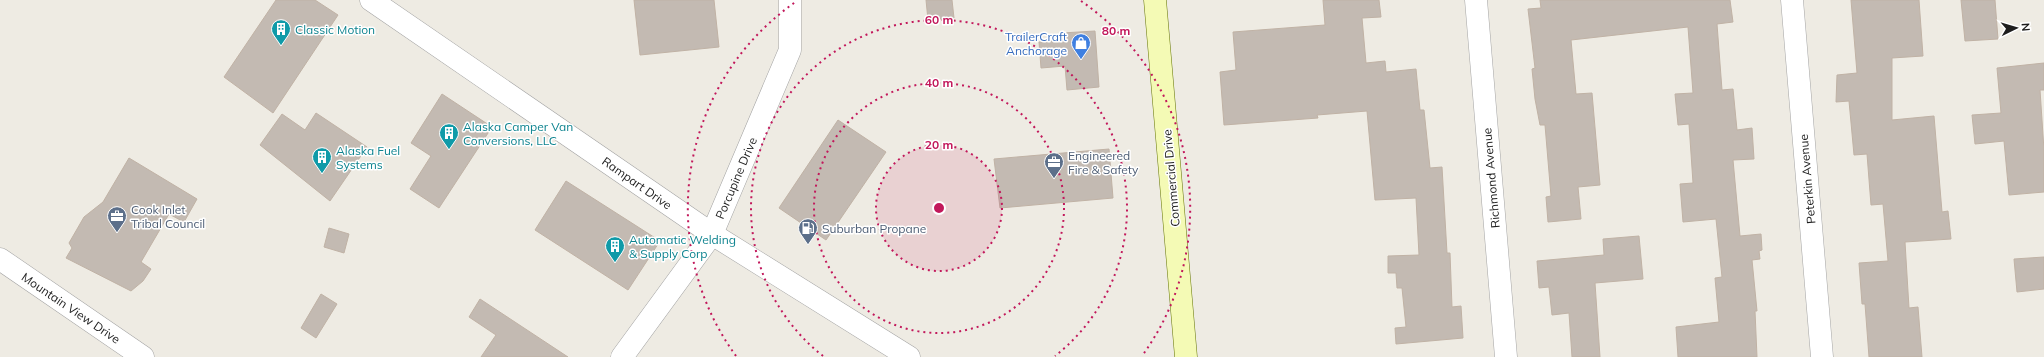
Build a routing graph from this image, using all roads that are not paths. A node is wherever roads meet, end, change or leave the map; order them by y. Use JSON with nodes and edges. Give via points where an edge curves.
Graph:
{"nodes":[{"id":1,"x":371,"y":0,"type":"edge"},
{"id":2,"x":790,"y":0,"type":"edge"},
{"id":3,"x":1155,"y":0,"type":"edge"},
{"id":4,"x":1476,"y":0,"type":"edge"},
{"id":5,"x":1792,"y":0,"type":"edge"},
{"id":6,"x":712,"y":234,"type":"junction"},
{"id":7,"x":0,"y":259,"type":"edge"},
{"id":8,"x":143,"y":357,"type":"edge"},
{"id":9,"x":622,"y":357,"type":"edge"},
{"id":10,"x":909,"y":357,"type":"edge"},
{"id":11,"x":1186,"y":357,"type":"edge"},
{"id":12,"x":1506,"y":357,"type":"edge"},
{"id":13,"x":1822,"y":357,"type":"edge"}],
"edges":[{"from":1,"to":6,"type":"street","name":"Rampart Drive"},
{"from":2,"to":6,"type":"street","name":"Porcupine Drive","via":[[790,50]]},
{"from":3,"to":11,"type":"main road","name":"Commercial Drive"},
{"from":4,"to":12,"type":"street","name":"Richmond Avenue"},
{"from":5,"to":13,"type":"street","name":"Peterkin Avenue"},
{"from":6,"to":9,"type":"street","name":"Porcupine Drive"},
{"from":6,"to":10,"type":"street","name":"Rampart Drive"},
{"from":7,"to":8,"type":"street","name":"Mountain View Drive"}]}
